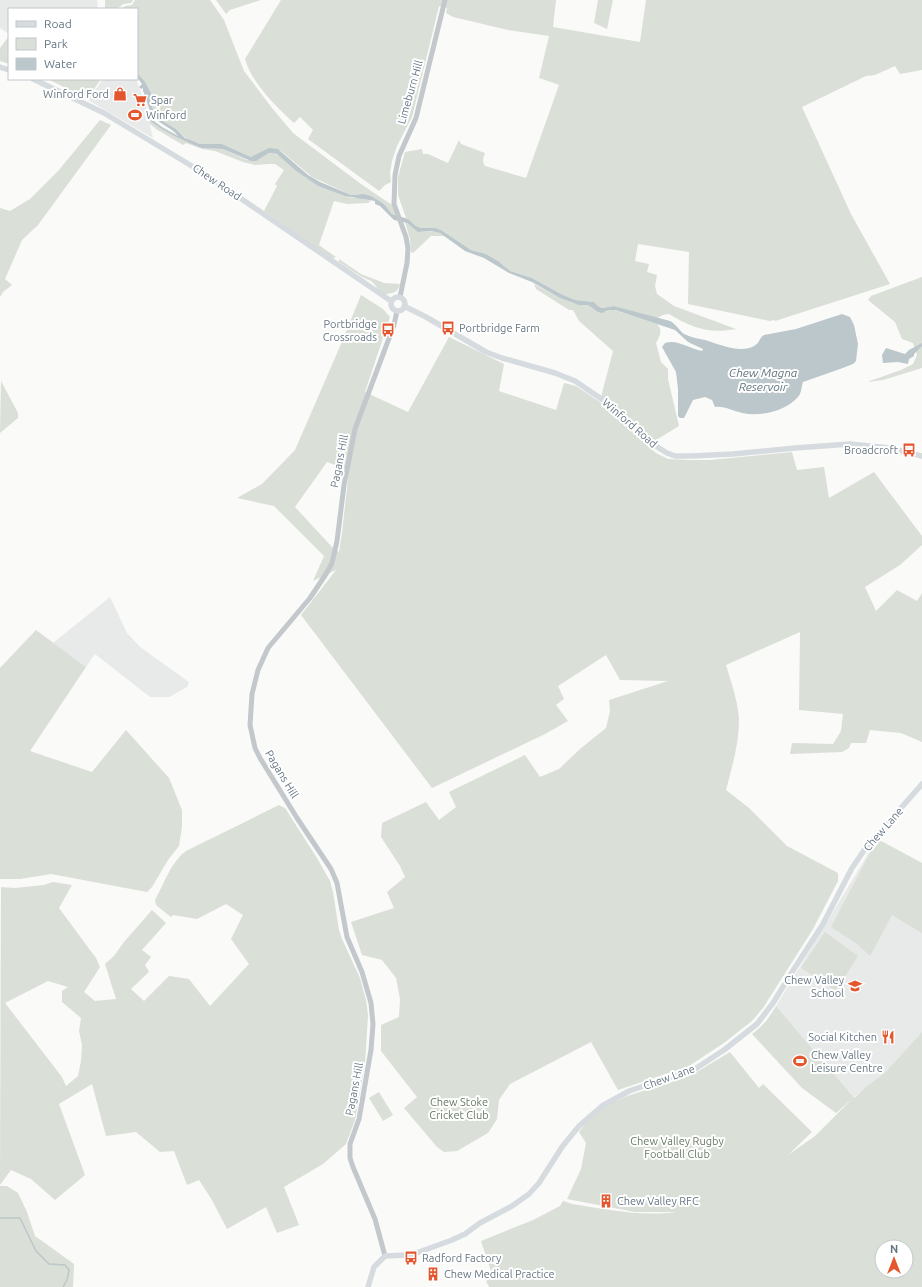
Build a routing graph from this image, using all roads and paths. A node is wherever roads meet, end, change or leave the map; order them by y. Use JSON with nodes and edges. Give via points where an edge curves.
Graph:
{"nodes":[{"id":1,"x":445,"y":0,"type":"edge"},
{"id":2,"x":35,"y":80,"type":"edge"},
{"id":3,"x":400,"y":297,"type":"junction"},
{"id":4,"x":391,"y":301,"type":"junction"},
{"id":5,"x":404,"y":306,"type":"junction"},
{"id":6,"x":396,"y":311,"type":"junction"},
{"id":7,"x":922,"y":456,"type":"edge"},
{"id":8,"x":922,"y":784,"type":"edge"},
{"id":9,"x":385,"y":1256,"type":"junction"},
{"id":10,"x":368,"y":1287,"type":"edge"}],
"edges":[{"from":1,"to":3,"type":"street","name":"Limeburn Hill","via":[[416,118],[399,156],[395,175],[394,204],[408,248]]},
{"from":2,"to":4,"type":"main road","name":"Chew Road","via":[[104,113],[205,174]]},
{"from":3,"to":4,"type":"main road"},
{"from":3,"to":5,"type":"main road","via":[[404,300]]},
{"from":4,"to":6,"type":"main road"},
{"from":5,"to":6,"type":"main road"},
{"from":5,"to":7,"type":"main road","name":"Winford Road","via":[[486,352],[575,381],[604,400],[651,443],[675,456],[850,444],[890,448]]},
{"from":6,"to":9,"type":"street","name":"Pagans Hill","via":[[394,325],[355,429],[332,563],[320,583],[268,648],[258,670],[252,694],[250,725],[260,758],[331,869],[337,883],[348,937],[368,988],[373,1015],[371,1050],[359,1119],[350,1151],[352,1167],[380,1233]]},
{"from":8,"to":9,"type":"main road","name":"Chew Lane","via":[[865,849],[852,868],[824,924],[757,1024],[724,1050],[695,1068],[629,1091],[602,1106],[579,1126],[539,1183],[516,1203],[452,1240],[408,1255]]},
{"from":9,"to":10,"type":"main road","via":[[374,1267]]}]}
